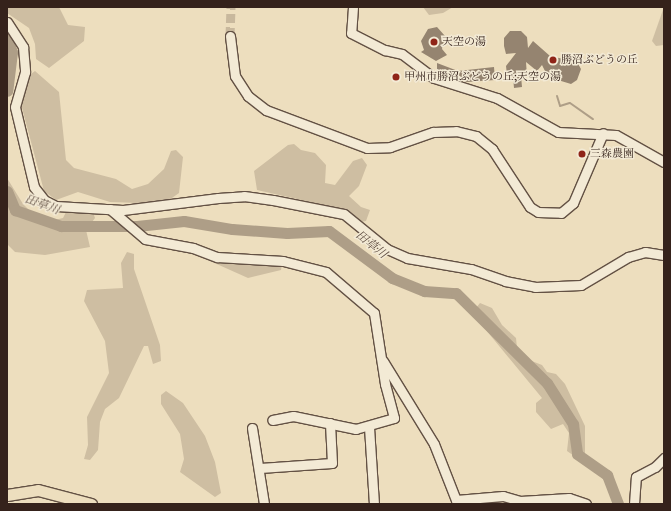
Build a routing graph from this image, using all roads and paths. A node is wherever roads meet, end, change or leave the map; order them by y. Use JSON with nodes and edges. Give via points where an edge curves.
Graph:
{"nodes":[{"id":1,"x":353,"y":7,"type":"edge"},
{"id":2,"x":7,"y":22,"type":"edge"},
{"id":3,"x":230,"y":36,"type":"tunnel mouth"},
{"id":4,"x":11,"y":106,"type":"edge"},
{"id":5,"x":604,"y":133,"type":"junction"},
{"id":6,"x":664,"y":162,"type":"edge"},
{"id":7,"x":110,"y":209,"type":"junction"},
{"id":8,"x":664,"y":255,"type":"edge"},
{"id":9,"x":382,"y":360,"type":"junction"},
{"id":10,"x":272,"y":420,"type":"dead end"},
{"id":11,"x":330,"y":423,"type":"junction"},
{"id":12,"x":369,"y":427,"type":"junction"},
{"id":13,"x":252,"y":428,"type":"dead end"},
{"id":14,"x":664,"y":458,"type":"edge"},
{"id":15,"x":260,"y":468,"type":"junction"},
{"id":16,"x":7,"y":495,"type":"edge"},
{"id":17,"x":456,"y":502,"type":"edge"},
{"id":18,"x":520,"y":502,"type":"edge"},
{"id":19,"x":91,"y":504,"type":"edge"},
{"id":20,"x":264,"y":504,"type":"edge"},
{"id":21,"x":374,"y":504,"type":"edge"},
{"id":22,"x":586,"y":504,"type":"edge"},
{"id":23,"x":634,"y":504,"type":"edge"}],
"edges":[{"from":1,"to":5,"type":"street","via":[[351,33],[385,50],[402,54],[434,78],[497,98],[558,132]]},
{"from":2,"to":4,"type":"street","via":[[18,34],[25,60]]},
{"from":3,"to":5,"type":"street","via":[[232,65],[238,80],[248,96],[266,110],[367,148],[390,147],[433,132],[456,131],[476,136],[492,149],[530,206],[538,212],[561,213],[573,203]]},
{"from":4,"to":7,"type":"street","via":[[38,194],[56,206]]},
{"from":5,"to":6,"type":"street","via":[[616,135]]},
{"from":7,"to":8,"type":"street","via":[[138,209],[244,196],[324,210],[344,214],[387,249],[407,258],[471,269],[505,282],[535,287],[581,285],[628,257],[645,252]]},
{"from":7,"to":9,"type":"street","via":[[140,235],[217,257],[283,262],[326,272],[374,313]]},
{"from":9,"to":12,"type":"street","via":[[394,418]]},
{"from":9,"to":17,"type":"street","via":[[434,444]]},
{"from":10,"to":11,"type":"street","via":[[293,416]]},
{"from":11,"to":12,"type":"street","via":[[356,429]]},
{"from":11,"to":15,"type":"street","via":[[332,463]]},
{"from":12,"to":21,"type":"street"},
{"from":13,"to":15,"type":"street"},
{"from":14,"to":23,"type":"street","via":[[649,472],[636,477]]},
{"from":15,"to":20,"type":"street"},
{"from":16,"to":19,"type":"main road","via":[[38,490]]},
{"from":17,"to":18,"type":"street","via":[[488,495]]},
{"from":18,"to":22,"type":"street","via":[[569,498]]}]}
